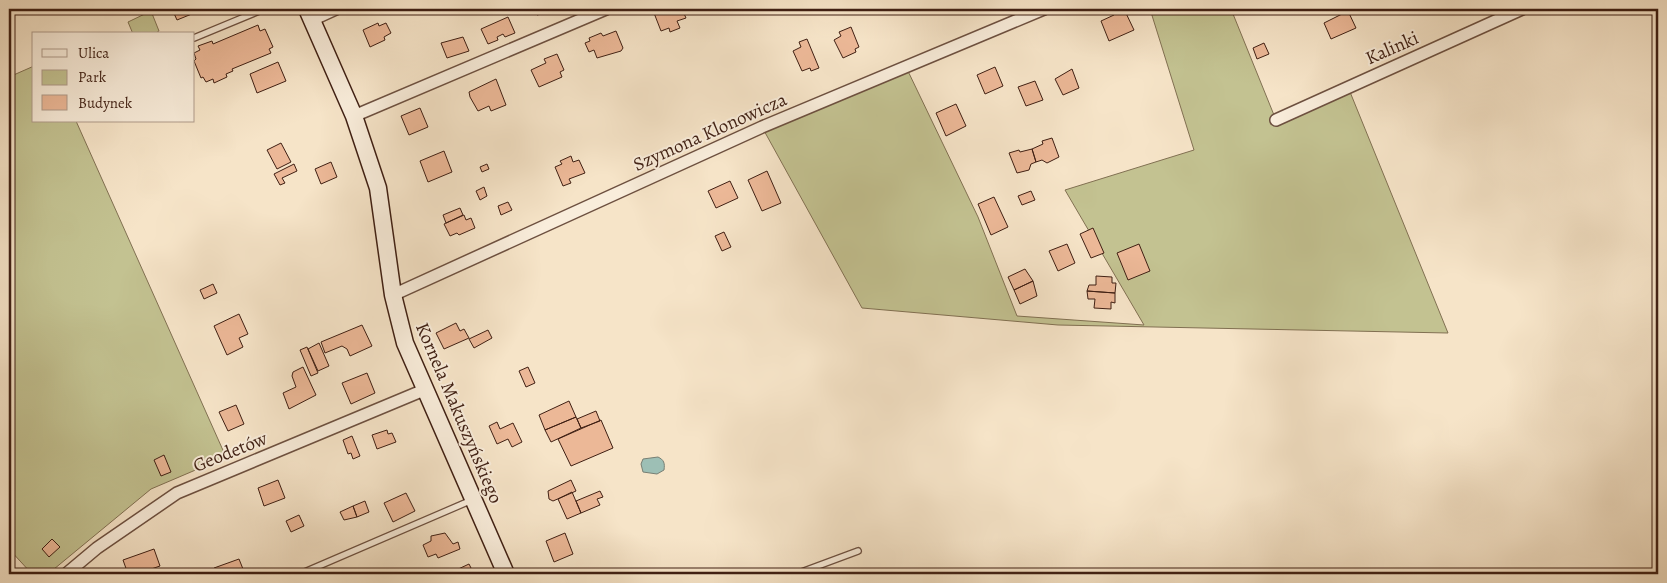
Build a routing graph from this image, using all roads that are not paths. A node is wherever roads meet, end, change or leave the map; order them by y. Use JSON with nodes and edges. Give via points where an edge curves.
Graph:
{"nodes":[{"id":1,"x":264,"y":9,"type":"edge"},
{"id":2,"x":336,"y":9,"type":"edge"},
{"id":3,"x":606,"y":9,"type":"edge"},
{"id":4,"x":1044,"y":9,"type":"edge"},
{"id":5,"x":1522,"y":9,"type":"edge"},
{"id":6,"x":309,"y":14,"type":"edge"},
{"id":7,"x":195,"y":38,"type":"edge"},
{"id":8,"x":354,"y":116,"type":"junction"},
{"id":9,"x":1276,"y":120,"type":"dead end"},
{"id":10,"x":394,"y":295,"type":"junction"},
{"id":11,"x":424,"y":390,"type":"junction"},
{"id":12,"x":474,"y":500,"type":"junction"},
{"id":13,"x":858,"y":551,"type":"dead end"},
{"id":14,"x":66,"y":574,"type":"edge"},
{"id":15,"x":300,"y":574,"type":"edge"},
{"id":16,"x":506,"y":574,"type":"edge"},
{"id":17,"x":796,"y":574,"type":"edge"}],
"edges":[{"from":1,"to":7,"type":"lane"},
{"from":2,"to":6,"type":"street"},
{"from":3,"to":8,"type":"street"},
{"from":4,"to":10,"type":"street","name":"Szymona Klonowicza","via":[[762,127]]},
{"from":5,"to":9,"type":"street","name":"Kalinki"},
{"from":6,"to":8,"type":"street","name":"Kornela Makuszyńskiego"},
{"from":8,"to":10,"type":"street","name":"Kornela Makuszyńskiego","via":[[378,188]]},
{"from":10,"to":11,"type":"street","name":"Kornela Makuszyńskiego","via":[[405,343]]},
{"from":11,"to":12,"type":"street","name":"Kornela Makuszyńskiego"},
{"from":11,"to":14,"type":"street","name":"Geodetów","via":[[177,493],[96,548]]},
{"from":12,"to":15,"type":"lane"},
{"from":12,"to":16,"type":"street","name":"Kornela Makuszyńskiego"},
{"from":13,"to":17,"type":"lane"}]}
